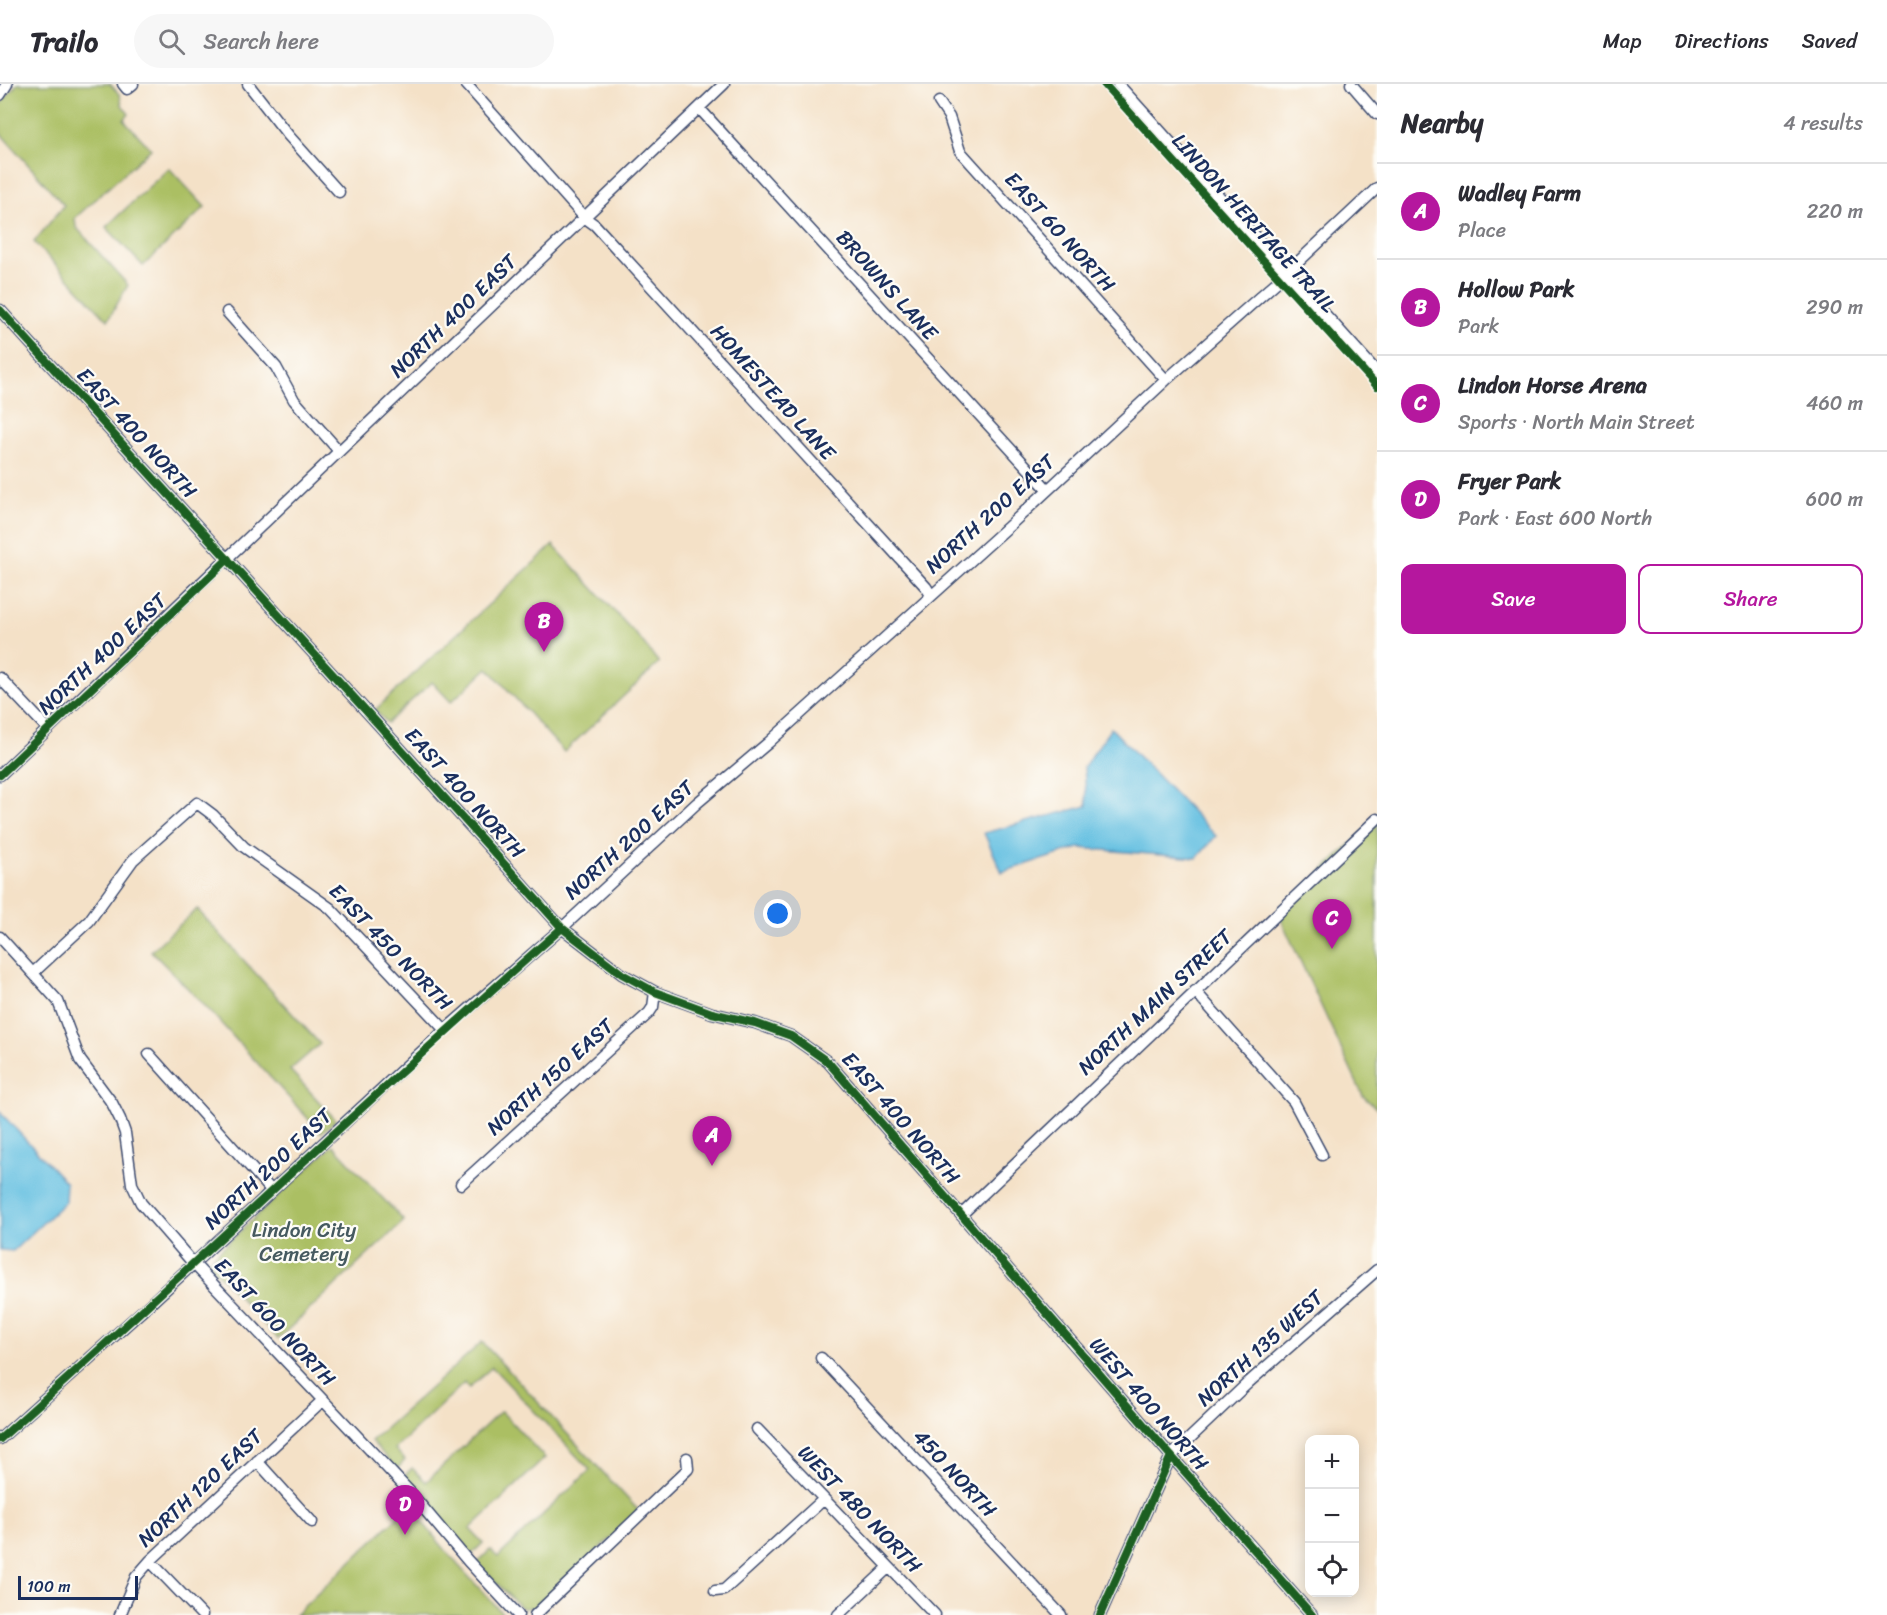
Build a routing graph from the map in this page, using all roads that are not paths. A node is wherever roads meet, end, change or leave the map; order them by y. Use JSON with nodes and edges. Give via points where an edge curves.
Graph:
{"nodes":[{"id":1,"x":248,"y":84,"type":"edge"},
{"id":2,"x":466,"y":84,"type":"edge"},
{"id":3,"x":724,"y":84,"type":"edge"},
{"id":4,"x":1118,"y":84,"type":"edge"},
{"id":5,"x":1351,"y":84,"type":"edge"},
{"id":6,"x":939,"y":102,"type":"dead end"},
{"id":7,"x":699,"y":108,"type":"junction"},
{"id":8,"x":1377,"y":114,"type":"edge"},
{"id":9,"x":1377,"y":188,"type":"edge"},
{"id":10,"x":339,"y":192,"type":"dead end"},
{"id":11,"x":584,"y":218,"type":"junction"},
{"id":12,"x":1288,"y":272,"type":"junction"},
{"id":13,"x":0,"y":310,"type":"edge"},
{"id":14,"x":227,"y":312,"type":"dead end"},
{"id":15,"x":1377,"y":372,"type":"edge"},
{"id":16,"x":1166,"y":380,"type":"junction"},
{"id":17,"x":339,"y":451,"type":"junction"},
{"id":18,"x":1047,"y":489,"type":"junction"},
{"id":19,"x":228,"y":559,"type":"junction"},
{"id":20,"x":931,"y":595,"type":"junction"},
{"id":21,"x":0,"y":678,"type":"edge"},
{"id":22,"x":48,"y":729,"type":"junction"},
{"id":23,"x":0,"y":775,"type":"edge"},
{"id":24,"x":1377,"y":819,"type":"edge"},
{"id":25,"x":561,"y":928,"type":"junction"},
{"id":26,"x":0,"y":937,"type":"edge"},
{"id":27,"x":34,"y":972,"type":"junction"},
{"id":28,"x":655,"y":992,"type":"junction"},
{"id":29,"x":1195,"y":992,"type":"junction"},
{"id":30,"x":445,"y":1030,"type":"junction"},
{"id":31,"x":149,"y":1054,"type":"dead end"},
{"id":32,"x":1322,"y":1155,"type":"dead end"},
{"id":33,"x":461,"y":1184,"type":"dead end"},
{"id":34,"x":272,"y":1191,"type":"junction"},
{"id":35,"x":961,"y":1215,"type":"junction"},
{"id":36,"x":194,"y":1263,"type":"junction"},
{"id":37,"x":1377,"y":1270,"type":"edge"},
{"id":38,"x":821,"y":1358,"type":"dead end"},
{"id":39,"x":322,"y":1401,"type":"junction"},
{"id":40,"x":757,"y":1429,"type":"dead end"},
{"id":41,"x":0,"y":1439,"type":"edge"},
{"id":42,"x":1171,"y":1456,"type":"junction"},
{"id":43,"x":687,"y":1458,"type":"dead end"},
{"id":44,"x":257,"y":1461,"type":"junction"},
{"id":45,"x":824,"y":1499,"type":"junction"},
{"id":46,"x":312,"y":1522,"type":"dead end"},
{"id":47,"x":150,"y":1561,"type":"junction"},
{"id":48,"x":889,"y":1567,"type":"junction"},
{"id":49,"x":715,"y":1591,"type":"dead end"},
{"id":50,"x":120,"y":1615,"type":"edge"},
{"id":51,"x":202,"y":1615,"type":"edge"},
{"id":52,"x":518,"y":1615,"type":"edge"},
{"id":53,"x":535,"y":1615,"type":"edge"},
{"id":54,"x":838,"y":1615,"type":"edge"},
{"id":55,"x":935,"y":1615,"type":"edge"},
{"id":56,"x":1061,"y":1615,"type":"edge"},
{"id":57,"x":1100,"y":1615,"type":"edge"},
{"id":58,"x":1312,"y":1615,"type":"edge"}],
"edges":[{"from":1,"to":10,"type":"street"},
{"from":2,"to":11,"type":"street","name":"HOMESTEAD LANE"},
{"from":3,"to":7,"type":"street","name":"NORTH 400 EAST"},
{"from":4,"to":12,"type":"street"},
{"from":5,"to":8,"type":"street"},
{"from":6,"to":16,"type":"street","name":"EAST 60 NORTH","via":[[949,117],[960,151]]},
{"from":7,"to":11,"type":"street","name":"NORTH 400 EAST"},
{"from":7,"to":18,"type":"street","name":"BROWNS LANE"},
{"from":9,"to":12,"type":"street","name":"NORTH 200 EAST"},
{"from":11,"to":17,"type":"street","name":"NORTH 400 EAST"},
{"from":11,"to":20,"type":"street","name":"HOMESTEAD LANE","via":[[603,234]]},
{"from":12,"to":15,"type":"street"},
{"from":12,"to":16,"type":"street","name":"NORTH 200 EAST"},
{"from":13,"to":19,"type":"street","name":"EAST 400 NORTH"},
{"from":14,"to":17,"type":"street","via":[[276,367],[294,400]]},
{"from":16,"to":18,"type":"street","name":"NORTH 200 EAST"},
{"from":17,"to":19,"type":"street","name":"NORTH 400 EAST"},
{"from":18,"to":20,"type":"street","name":"NORTH 200 EAST"},
{"from":19,"to":22,"type":"street","name":"NORTH 400 EAST"},
{"from":19,"to":25,"type":"street","name":"EAST 400 NORTH"},
{"from":20,"to":25,"type":"street","name":"NORTH 200 EAST"},
{"from":21,"to":22,"type":"street"},
{"from":22,"to":23,"type":"street","name":"NORTH 400 EAST"},
{"from":24,"to":29,"type":"street","name":"NORTH MAIN STREET"},
{"from":25,"to":28,"type":"street","name":"EAST 400 NORTH","via":[[622,974]]},
{"from":25,"to":30,"type":"street","name":"NORTH 200 EAST"},
{"from":26,"to":27,"type":"street","name":"EAST 600 NORTH"},
{"from":27,"to":30,"type":"street","name":"EAST 450 NORTH","via":[[89,921],[133,860],[197,802],[244,847],[330,908]]},
{"from":27,"to":36,"type":"street","name":"EAST 600 NORTH","via":[[58,1001],[80,1060],[120,1119],[132,1184],[141,1203]]},
{"from":28,"to":33,"type":"street","name":"NORTH 150 EAST","via":[[649,1013]]},
{"from":28,"to":35,"type":"street","name":"EAST 400 NORTH","via":[[791,1036],[828,1062]]},
{"from":29,"to":32,"type":"street","via":[[1294,1102]]},
{"from":29,"to":35,"type":"street","name":"NORTH MAIN STREET"},
{"from":30,"to":34,"type":"street","name":"NORTH 200 EAST"},
{"from":31,"to":34,"type":"street"},
{"from":34,"to":36,"type":"street","name":"NORTH 200 EAST"},
{"from":35,"to":42,"type":"street","name":"WEST 400 NORTH"},
{"from":36,"to":39,"type":"street","name":"EAST 600 NORTH"},
{"from":36,"to":41,"type":"street","name":"NORTH 200 EAST"},
{"from":37,"to":42,"type":"street","name":"NORTH 135 WEST"},
{"from":38,"to":56,"type":"street","name":"450 NORTH"},
{"from":39,"to":44,"type":"street","name":"NORTH 120 EAST"},
{"from":39,"to":52,"type":"street","name":"EAST 600 NORTH","via":[[409,1491]]},
{"from":40,"to":45,"type":"street","name":"WEST 480 NORTH"},
{"from":42,"to":57,"type":"street"},
{"from":42,"to":58,"type":"street","name":"WEST 400 NORTH"},
{"from":43,"to":53,"type":"street","via":[[688,1469]]},
{"from":44,"to":46,"type":"street"},
{"from":44,"to":47,"type":"street","name":"NORTH 120 EAST"},
{"from":45,"to":48,"type":"street","name":"WEST 480 NORTH"},
{"from":45,"to":49,"type":"street","via":[[724,1590]]},
{"from":47,"to":50,"type":"street","name":"NORTH 120 EAST","via":[[136,1577]]},
{"from":47,"to":51,"type":"street"},
{"from":48,"to":54,"type":"street"},
{"from":48,"to":55,"type":"street","name":"WEST 480 NORTH"}]}
